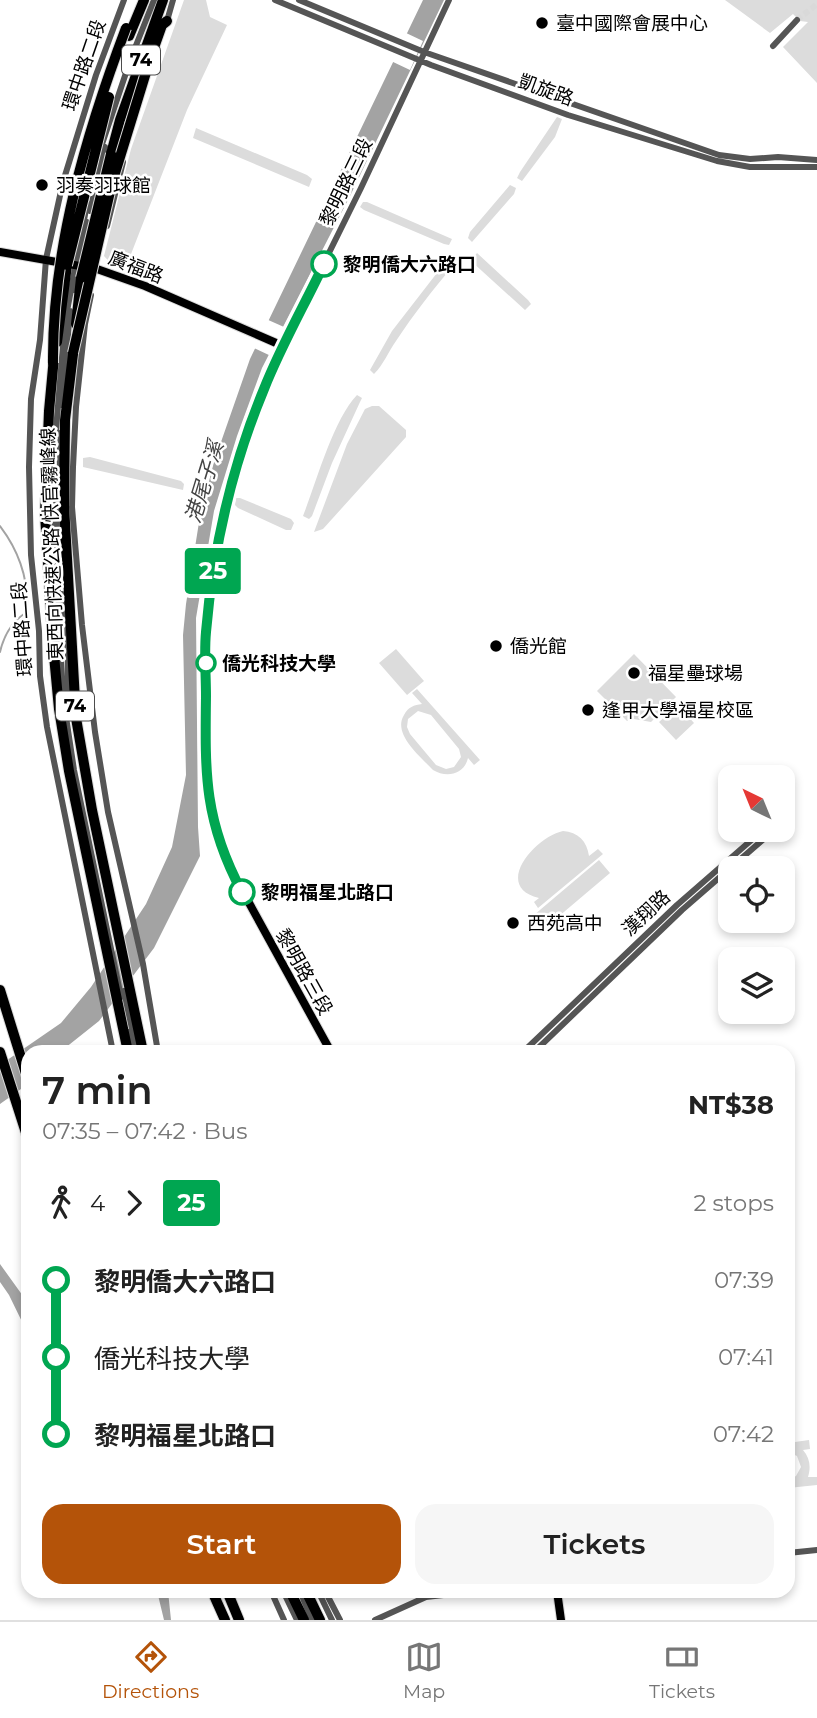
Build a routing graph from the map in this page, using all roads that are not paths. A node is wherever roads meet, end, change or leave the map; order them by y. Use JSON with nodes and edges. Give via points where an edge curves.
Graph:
{"nodes":[{"id":1,"x":124,"y":0,"type":"edge"},
{"id":2,"x":137,"y":0,"type":"edge"},
{"id":3,"x":144,"y":0,"type":"edge"},
{"id":4,"x":155,"y":0,"type":"edge"},
{"id":5,"x":163,"y":0,"type":"edge"},
{"id":6,"x":173,"y":0,"type":"edge"},
{"id":7,"x":275,"y":0,"type":"edge"},
{"id":8,"x":299,"y":0,"type":"edge"},
{"id":9,"x":449,"y":0,"type":"edge"},
{"id":10,"x":797,"y":20,"type":"tunnel mouth"},
{"id":11,"x":167,"y":21,"type":"junction"},
{"id":12,"x":773,"y":46,"type":"dead end"},
{"id":13,"x":423,"y":52,"type":"junction"},
{"id":14,"x":418,"y":61,"type":"junction"},
{"id":15,"x":817,"y":160,"type":"edge"},
{"id":16,"x":817,"y":167,"type":"edge"},
{"id":17,"x":0,"y":252,"type":"edge"},
{"id":18,"x":46,"y":259,"type":"junction"},
{"id":19,"x":76,"y":264,"type":"junction"},
{"id":20,"x":96,"y":268,"type":"junction"},
{"id":21,"x":283,"y":346,"type":"junction"},
{"id":22,"x":73,"y":353,"type":"junction"},
{"id":23,"x":52,"y":363,"type":"junction"},
{"id":24,"x":749,"y":842,"type":"edge"},
{"id":25,"x":760,"y":842,"type":"edge"},
{"id":26,"x":0,"y":990,"type":"edge"},
{"id":27,"x":122,"y":990,"type":"junction"},
{"id":28,"x":112,"y":1045,"type":"edge"},
{"id":29,"x":131,"y":1045,"type":"edge"},
{"id":30,"x":132,"y":1045,"type":"edge"},
{"id":31,"x":142,"y":1045,"type":"edge"},
{"id":32,"x":157,"y":1045,"type":"edge"},
{"id":33,"x":327,"y":1045,"type":"edge"},
{"id":34,"x":530,"y":1045,"type":"edge"},
{"id":35,"x":541,"y":1045,"type":"edge"},
{"id":36,"x":0,"y":1052,"type":"edge"},
{"id":37,"x":21,"y":1060,"type":"edge"},
{"id":38,"x":21,"y":1116,"type":"edge"},
{"id":39,"x":817,"y":1550,"type":"edge"},
{"id":40,"x":795,"y":1552,"type":"edge"},
{"id":41,"x":215,"y":1598,"type":"edge"},
{"id":42,"x":230,"y":1598,"type":"edge"},
{"id":43,"x":274,"y":1598,"type":"edge"},
{"id":44,"x":286,"y":1598,"type":"edge"},
{"id":45,"x":293,"y":1598,"type":"edge"},
{"id":46,"x":303,"y":1598,"type":"edge"},
{"id":47,"x":309,"y":1598,"type":"edge"},
{"id":48,"x":321,"y":1598,"type":"edge"},
{"id":49,"x":329,"y":1598,"type":"edge"},
{"id":50,"x":426,"y":1598,"type":"edge"},
{"id":51,"x":557,"y":1598,"type":"edge"},
{"id":52,"x":225,"y":1620,"type":"edge"},
{"id":53,"x":239,"y":1620,"type":"edge"},
{"id":54,"x":284,"y":1620,"type":"edge"},
{"id":55,"x":297,"y":1620,"type":"edge"},
{"id":56,"x":304,"y":1620,"type":"edge"},
{"id":57,"x":312,"y":1620,"type":"edge"},
{"id":58,"x":319,"y":1620,"type":"edge"},
{"id":59,"x":332,"y":1620,"type":"edge"},
{"id":60,"x":340,"y":1620,"type":"edge"},
{"id":61,"x":375,"y":1620,"type":"edge"},
{"id":62,"x":561,"y":1620,"type":"edge"}],
"edges":[{"from":1,"to":18,"type":"street","name":"環中路二段","via":[[63,182]]},
{"from":2,"to":23,"type":"highway","bridge":true,"via":[[91,129],[69,217],[52,330]]},
{"from":3,"to":23,"type":"highway","name":"東西向快速公路 快官霧峰線","number":"74","bridge":true,"via":[[107,103],[85,186]]},
{"from":4,"to":19,"type":"street","name":"環中路二段","via":[[97,177]]},
{"from":5,"to":22,"type":"highway","name":"東西向快速公路 快官霧峰線","number":"74","bridge":true,"via":[[111,154],[81,278]]},
{"from":6,"to":11,"type":"street"},
{"from":7,"to":14,"type":"street","name":"凱旋路"},
{"from":8,"to":13,"type":"street","name":"凱旋路"},
{"from":9,"to":13,"type":"street","name":"黎明路三段"},
{"from":10,"to":12,"type":"street"},
{"from":11,"to":20,"type":"street","via":[[132,129]]},
{"from":11,"to":22,"type":"highway","bridge":true,"via":[[151,56],[112,183]]},
{"from":13,"to":14,"type":"street","name":"黎明路三段"},
{"from":13,"to":15,"type":"street","name":"凱旋路","via":[[719,155]]},
{"from":14,"to":16,"type":"street","name":"凱旋路","via":[[568,115],[717,161],[750,167]]},
{"from":14,"to":21,"type":"street","name":"黎明路三段"},
{"from":17,"to":18,"type":"main road","name":"廣福路"},
{"from":18,"to":19,"type":"main road","name":"廣福路"},
{"from":18,"to":28,"type":"street","name":"環中路二段","via":[[29,467],[40,676]]},
{"from":19,"to":20,"type":"main road","name":"廣福路"},
{"from":19,"to":27,"type":"street","name":"環中路二段","via":[[59,469],[68,705]]},
{"from":19,"to":27,"type":"street","name":"環中路二段","via":[[65,322],[55,442],[54,514],[64,697],[74,770]]},
{"from":20,"to":21,"type":"main road","name":"廣福路"},
{"from":20,"to":32,"type":"street","via":[[76,407],[72,507],[82,625],[107,812]]},
{"from":21,"to":33,"type":"main road","name":"黎明路三段","via":[[263,390],[225,506],[206,633],[207,773],[211,811],[226,861]]},
{"from":22,"to":31,"type":"highway","name":"東西向快速公路 快官霧峰線","number":"74","via":[[65,420],[64,505],[76,718]]},
{"from":23,"to":29,"type":"highway","name":"東西向快速公路 快官霧峰線","number":"74","via":[[45,514],[58,696],[72,784]]},
{"from":24,"to":34,"type":"street","name":"漢翔路"},
{"from":25,"to":35,"type":"street","name":"漢翔路"},
{"from":26,"to":37,"type":"highway"},
{"from":27,"to":30,"type":"street"},
{"from":36,"to":38,"type":"highway"},
{"from":39,"to":40,"type":"street"},
{"from":41,"to":52,"type":"highway"},
{"from":42,"to":53,"type":"highway"},
{"from":43,"to":54,"type":"street"},
{"from":44,"to":55,"type":"street"},
{"from":45,"to":56,"type":"highway"},
{"from":46,"to":57,"type":"street"},
{"from":47,"to":58,"type":"highway"},
{"from":48,"to":59,"type":"street"},
{"from":49,"to":60,"type":"street"},
{"from":50,"to":61,"type":"street"},
{"from":51,"to":62,"type":"main road"}]}
